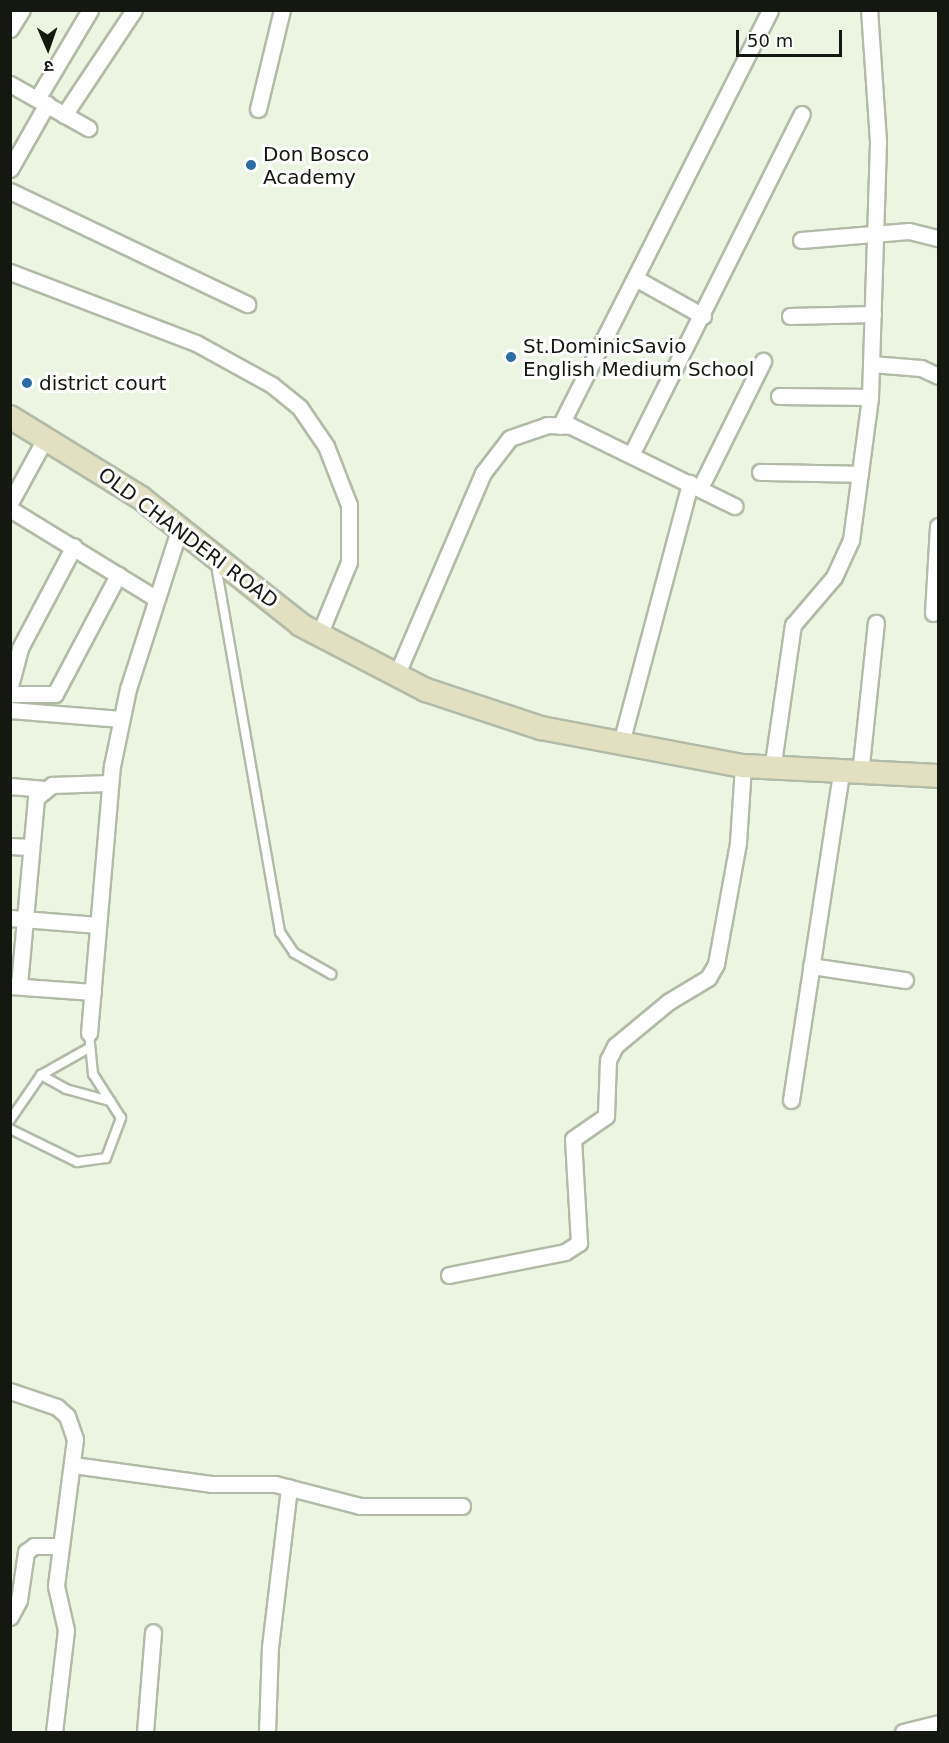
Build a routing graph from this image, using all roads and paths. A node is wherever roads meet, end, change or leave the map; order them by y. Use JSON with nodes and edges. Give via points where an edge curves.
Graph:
{"nodes":[{"id":1,"x":22,"y":10,"type":"edge"},
{"id":2,"x":90,"y":10,"type":"edge"},
{"id":3,"x":134,"y":10,"type":"edge"},
{"id":4,"x":282,"y":10,"type":"edge"},
{"id":5,"x":770,"y":10,"type":"edge"},
{"id":6,"x":868,"y":10,"type":"edge"},
{"id":7,"x":10,"y":29,"type":"edge"},
{"id":8,"x":10,"y":84,"type":"edge"},
{"id":9,"x":42,"y":102,"type":"junction"},
{"id":10,"x":258,"y":109,"type":"dead end"},
{"id":11,"x":802,"y":114,"type":"dead end"},
{"id":12,"x":64,"y":115,"type":"junction"},
{"id":13,"x":88,"y":128,"type":"dead end"},
{"id":14,"x":10,"y":169,"type":"edge"},
{"id":15,"x":10,"y":191,"type":"edge"},
{"id":16,"x":876,"y":234,"type":"junction"},
{"id":17,"x":939,"y":238,"type":"edge"},
{"id":18,"x":801,"y":240,"type":"dead end"},
{"id":19,"x":10,"y":272,"type":"edge"},
{"id":20,"x":635,"y":278,"type":"junction"},
{"id":21,"x":247,"y":304,"type":"dead end"},
{"id":22,"x":873,"y":315,"type":"junction"},
{"id":23,"x":703,"y":316,"type":"junction"},
{"id":24,"x":790,"y":316,"type":"dead end"},
{"id":25,"x":763,"y":360,"type":"dead end"},
{"id":26,"x":871,"y":364,"type":"junction"},
{"id":27,"x":939,"y":376,"type":"edge"},
{"id":28,"x":779,"y":396,"type":"dead end"},
{"id":29,"x":870,"y":397,"type":"junction"},
{"id":30,"x":10,"y":417,"type":"edge"},
{"id":31,"x":560,"y":426,"type":"junction"},
{"id":32,"x":46,"y":437,"type":"junction"},
{"id":33,"x":633,"y":453,"type":"junction"},
{"id":34,"x":760,"y":472,"type":"dead end"},
{"id":35,"x":860,"y":474,"type":"junction"},
{"id":36,"x":695,"y":486,"type":"junction"},
{"id":37,"x":10,"y":503,"type":"edge"},
{"id":38,"x":734,"y":506,"type":"dead end"},
{"id":39,"x":10,"y":509,"type":"edge"},
{"id":40,"x":939,"y":526,"type":"edge"},
{"id":41,"x":180,"y":527,"type":"junction"},
{"id":42,"x":74,"y":546,"type":"junction"},
{"id":43,"x":215,"y":555,"type":"junction"},
{"id":44,"x":118,"y":575,"type":"junction"},
{"id":45,"x":155,"y":598,"type":"junction"},
{"id":46,"x":933,"y":613,"type":"dead end"},
{"id":47,"x":876,"y":623,"type":"dead end"},
{"id":48,"x":310,"y":630,"type":"junction"},
{"id":49,"x":17,"y":640,"type":"edge"},
{"id":50,"x":396,"y":676,"type":"junction"},
{"id":51,"x":10,"y":686,"type":"edge"},
{"id":52,"x":10,"y":694,"type":"edge"},
{"id":53,"x":10,"y":710,"type":"edge"},
{"id":54,"x":121,"y":719,"type":"junction"},
{"id":55,"x":621,"y":743,"type":"junction"},
{"id":56,"x":743,"y":766,"type":"junction"},
{"id":57,"x":772,"y":770,"type":"junction"},
{"id":58,"x":850,"y":774,"type":"junction"},
{"id":59,"x":939,"y":776,"type":"edge"},
{"id":60,"x":110,"y":783,"type":"junction"},
{"id":61,"x":10,"y":786,"type":"edge"},
{"id":62,"x":42,"y":789,"type":"junction"},
{"id":63,"x":10,"y":846,"type":"edge"},
{"id":64,"x":30,"y":847,"type":"junction"},
{"id":65,"x":18,"y":919,"type":"edge"},
{"id":66,"x":98,"y":926,"type":"junction"},
{"id":67,"x":811,"y":966,"type":"junction"},
{"id":68,"x":331,"y":974,"type":"dead end"},
{"id":69,"x":906,"y":980,"type":"dead end"},
{"id":70,"x":15,"y":986,"type":"edge"},
{"id":71,"x":93,"y":992,"type":"junction"},
{"id":72,"x":88,"y":1033,"type":"joint"},
{"id":73,"x":87,"y":1049,"type":"junction"},
{"id":74,"x":41,"y":1075,"type":"junction"},
{"id":75,"x":790,"y":1100,"type":"dead end"},
{"id":76,"x":110,"y":1101,"type":"junction"},
{"id":77,"x":10,"y":1120,"type":"edge"},
{"id":78,"x":10,"y":1129,"type":"edge"},
{"id":79,"x":449,"y":1275,"type":"dead end"},
{"id":80,"x":10,"y":1391,"type":"edge"},
{"id":81,"x":73,"y":1465,"type":"junction"},
{"id":82,"x":289,"y":1487,"type":"junction"},
{"id":83,"x":462,"y":1506,"type":"dead end"},
{"id":84,"x":61,"y":1545,"type":"junction"},
{"id":85,"x":10,"y":1617,"type":"edge"},
{"id":86,"x":153,"y":1632,"type":"dead end"},
{"id":87,"x":939,"y":1723,"type":"edge"},
{"id":88,"x":54,"y":1732,"type":"edge"},
{"id":89,"x":145,"y":1732,"type":"edge"},
{"id":90,"x":267,"y":1732,"type":"edge"},
{"id":91,"x":903,"y":1732,"type":"edge"}],
"edges":[{"from":1,"to":7,"type":"street"},
{"from":2,"to":9,"type":"street"},
{"from":3,"to":12,"type":"street"},
{"from":4,"to":10,"type":"street"},
{"from":5,"to":20,"type":"street"},
{"from":6,"to":16,"type":"street","via":[[876,94]]},
{"from":8,"to":9,"type":"street"},
{"from":9,"to":12,"type":"street"},
{"from":9,"to":14,"type":"street"},
{"from":11,"to":23,"type":"street"},
{"from":12,"to":13,"type":"street"},
{"from":15,"to":21,"type":"street"},
{"from":16,"to":17,"type":"street","via":[[909,231]]},
{"from":16,"to":18,"type":"street"},
{"from":16,"to":22,"type":"street"},
{"from":19,"to":48,"type":"street","via":[[196,343],[272,385],[300,408],[326,446],[349,505],[349,562]]},
{"from":20,"to":23,"type":"street"},
{"from":20,"to":31,"type":"street"},
{"from":22,"to":24,"type":"street"},
{"from":22,"to":26,"type":"street"},
{"from":23,"to":33,"type":"street"},
{"from":25,"to":36,"type":"street"},
{"from":26,"to":27,"type":"street","via":[[921,368]]},
{"from":26,"to":29,"type":"street"},
{"from":28,"to":29,"type":"street"},
{"from":29,"to":35,"type":"street"},
{"from":30,"to":32,"type":"street","name":"OLD CHANDERI ROAD"},
{"from":31,"to":33,"type":"street"},
{"from":31,"to":50,"type":"street","via":[[528,429],[494,454]]},
{"from":32,"to":37,"type":"street"},
{"from":32,"to":41,"type":"street","name":"OLD CHANDERI ROAD"},
{"from":33,"to":36,"type":"street"},
{"from":34,"to":35,"type":"street"},
{"from":35,"to":57,"type":"street","via":[[844,559],[793,625]]},
{"from":36,"to":38,"type":"street"},
{"from":36,"to":55,"type":"street"},
{"from":39,"to":42,"type":"street"},
{"from":40,"to":46,"type":"street"},
{"from":41,"to":43,"type":"street","name":"OLD CHANDERI ROAD"},
{"from":41,"to":45,"type":"street"},
{"from":42,"to":44,"type":"street"},
{"from":42,"to":49,"type":"street"},
{"from":43,"to":48,"type":"street","name":"OLD CHANDERI ROAD"},
{"from":43,"to":68,"type":"lane","via":[[280,932],[294,952]]},
{"from":44,"to":45,"type":"street"},
{"from":44,"to":52,"type":"street","via":[[55,694]]},
{"from":45,"to":54,"type":"street"},
{"from":47,"to":58,"type":"street"},
{"from":48,"to":50,"type":"street","name":"OLD CHANDERI ROAD"},
{"from":49,"to":51,"type":"street"},
{"from":50,"to":55,"type":"street","name":"OLD CHANDERI ROAD","via":[[483,712]]},
{"from":53,"to":54,"type":"street"},
{"from":54,"to":60,"type":"street"},
{"from":55,"to":56,"type":"street","name":"OLD CHANDERI ROAD"},
{"from":56,"to":57,"type":"street","name":"OLD CHANDERI ROAD"},
{"from":56,"to":79,"type":"street","via":[[738,843],[716,964],[708,978],[668,1002],[615,1046],[608,1060],[606,1116],[573,1139],[580,1234],[574,1248]]},
{"from":57,"to":58,"type":"street","name":"OLD CHANDERI ROAD"},
{"from":58,"to":59,"type":"street","name":"OLD CHANDERI ROAD"},
{"from":58,"to":67,"type":"street"},
{"from":60,"to":62,"type":"street"},
{"from":60,"to":66,"type":"street"},
{"from":61,"to":62,"type":"street"},
{"from":62,"to":64,"type":"street","via":[[36,798]]},
{"from":63,"to":64,"type":"street"},
{"from":64,"to":65,"type":"street"},
{"from":65,"to":66,"type":"street"},
{"from":65,"to":70,"type":"street"},
{"from":66,"to":71,"type":"street"},
{"from":67,"to":69,"type":"street"},
{"from":67,"to":75,"type":"street"},
{"from":70,"to":71,"type":"street"},
{"from":71,"to":72,"type":"street"},
{"from":72,"to":73,"type":"lane"},
{"from":73,"to":74,"type":"lane"},
{"from":73,"to":76,"type":"lane","via":[[93,1074]]},
{"from":74,"to":76,"type":"lane","via":[[66,1089]]},
{"from":74,"to":77,"type":"lane"},
{"from":76,"to":78,"type":"lane","via":[[121,1118],[120,1128],[99,1162],[77,1162]]},
{"from":80,"to":81,"type":"street","via":[[67,1416],[75,1439]]},
{"from":81,"to":82,"type":"street","via":[[211,1484]]},
{"from":81,"to":84,"type":"street"},
{"from":82,"to":83,"type":"street","via":[[360,1506]]},
{"from":82,"to":90,"type":"street","via":[[270,1647]]},
{"from":84,"to":85,"type":"street","via":[[34,1545],[26,1552],[19,1600]]},
{"from":84,"to":88,"type":"street","via":[[57,1599],[66,1630]]},
{"from":86,"to":89,"type":"street"},
{"from":87,"to":91,"type":"street"}]}
